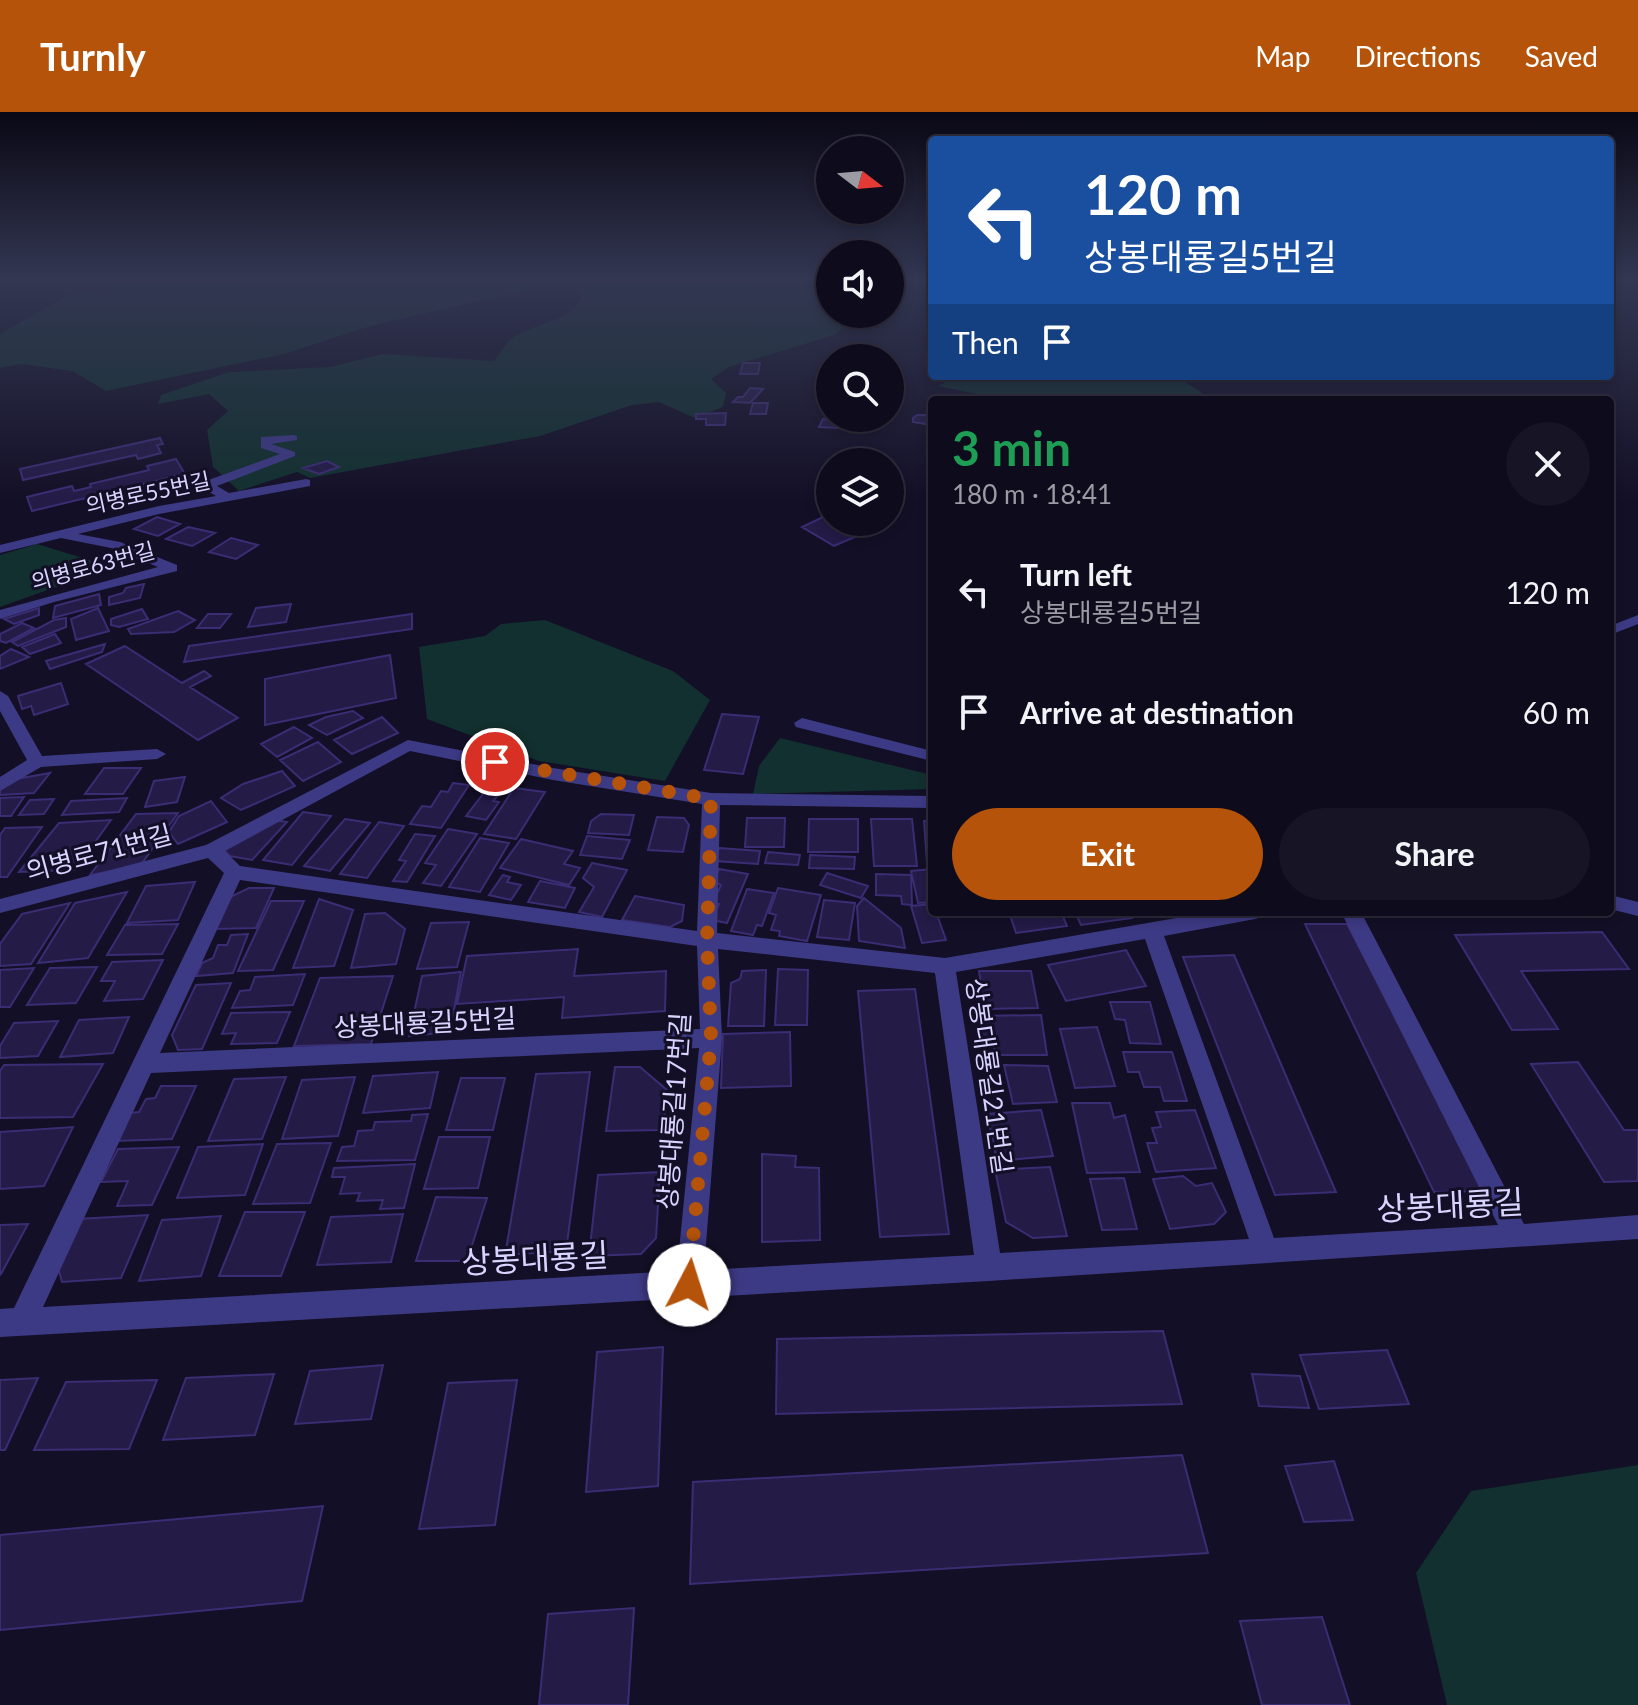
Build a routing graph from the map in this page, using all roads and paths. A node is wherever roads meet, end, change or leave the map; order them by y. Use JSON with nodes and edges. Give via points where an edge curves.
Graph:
{"nodes":[{"id":1,"x":293,"y":438,"type":"dead end"},
{"id":2,"x":306,"y":483,"type":"dead end"},
{"id":3,"x":226,"y":497,"type":"junction"},
{"id":4,"x":55,"y":533,"type":"junction"},
{"id":5,"x":0,"y":549,"type":"edge"},
{"id":6,"x":0,"y":615,"type":"edge"},
{"id":7,"x":1638,"y":619,"type":"edge"},
{"id":8,"x":1614,"y":629,"type":"edge"},
{"id":9,"x":0,"y":696,"type":"edge"},
{"id":10,"x":802,"y":723,"type":"dead end"},
{"id":11,"x":157,"y":754,"type":"dead end"},
{"id":12,"x":928,"y":755,"type":"edge"},
{"id":13,"x":37,"y":762,"type":"junction"},
{"id":14,"x":0,"y":785,"type":"edge"},
{"id":15,"x":711,"y":799,"type":"junction"},
{"id":16,"x":928,"y":802,"type":"edge"},
{"id":17,"x":212,"y":850,"type":"junction"},
{"id":18,"x":234,"y":872,"type":"junction"},
{"id":19,"x":1614,"y":903,"type":"edge"},
{"id":20,"x":0,"y":906,"type":"edge"},
{"id":21,"x":1638,"y":909,"type":"edge"},
{"id":22,"x":1232,"y":916,"type":"edge"},
{"id":23,"x":1353,"y":916,"type":"edge"},
{"id":24,"x":1152,"y":930,"type":"junction"},
{"id":25,"x":707,"y":940,"type":"junction"},
{"id":26,"x":945,"y":966,"type":"junction"},
{"id":27,"x":711,"y":1038,"type":"junction"},
{"id":28,"x":142,"y":1064,"type":"junction"},
{"id":29,"x":1638,"y":1227,"type":"edge"},
{"id":30,"x":1517,"y":1237,"type":"junction"},
{"id":31,"x":1266,"y":1251,"type":"junction"},
{"id":32,"x":989,"y":1268,"type":"junction"},
{"id":33,"x":689,"y":1285,"type":"junction"},
{"id":34,"x":11,"y":1322,"type":"edge"}],
"edges":[{"from":1,"to":3,"type":"street","via":[[265,439],[265,446],[291,454],[207,485]]},
{"from":2,"to":3,"type":"street","name":"의병로55번길"},
{"from":3,"to":4,"type":"street","name":"의병로55번길"},
{"from":4,"to":5,"type":"street","name":"의병로55번길"},
{"from":4,"to":6,"type":"street","name":"의병로63번길","via":[[115,545],[172,568]]},
{"from":7,"to":8,"type":"street"},
{"from":9,"to":13,"type":"street"},
{"from":10,"to":12,"type":"street"},
{"from":11,"to":13,"type":"street"},
{"from":13,"to":14,"type":"street"},
{"from":15,"to":16,"type":"street"},
{"from":15,"to":17,"type":"street","via":[[408,745]]},
{"from":15,"to":25,"type":"street","name":"상봉대룡길17번길"},
{"from":17,"to":18,"type":"street"},
{"from":17,"to":20,"type":"street","name":"의병로71번길"},
{"from":18,"to":25,"type":"street"},
{"from":18,"to":28,"type":"street"},
{"from":19,"to":21,"type":"street"},
{"from":22,"to":24,"type":"street","name":"상봉대룡길21번길"},
{"from":23,"to":30,"type":"street"},
{"from":24,"to":26,"type":"street","name":"상봉대룡길21번길"},
{"from":24,"to":31,"type":"street"},
{"from":25,"to":26,"type":"street"},
{"from":25,"to":27,"type":"street","name":"상봉대룡길17번길"},
{"from":26,"to":32,"type":"street","name":"상봉대룡길21번길"},
{"from":27,"to":28,"type":"street","name":"상봉대룡길5번길"},
{"from":27,"to":33,"type":"street","name":"상봉대룡길17번길"},
{"from":28,"to":34,"type":"street"},
{"from":29,"to":30,"type":"street","name":"상봉대룡길"},
{"from":30,"to":31,"type":"street","name":"상봉대룡길"},
{"from":31,"to":32,"type":"street","name":"상봉대룡길"},
{"from":32,"to":33,"type":"street","name":"상봉대룡길"},
{"from":33,"to":34,"type":"street","name":"상봉대룡길"}]}
